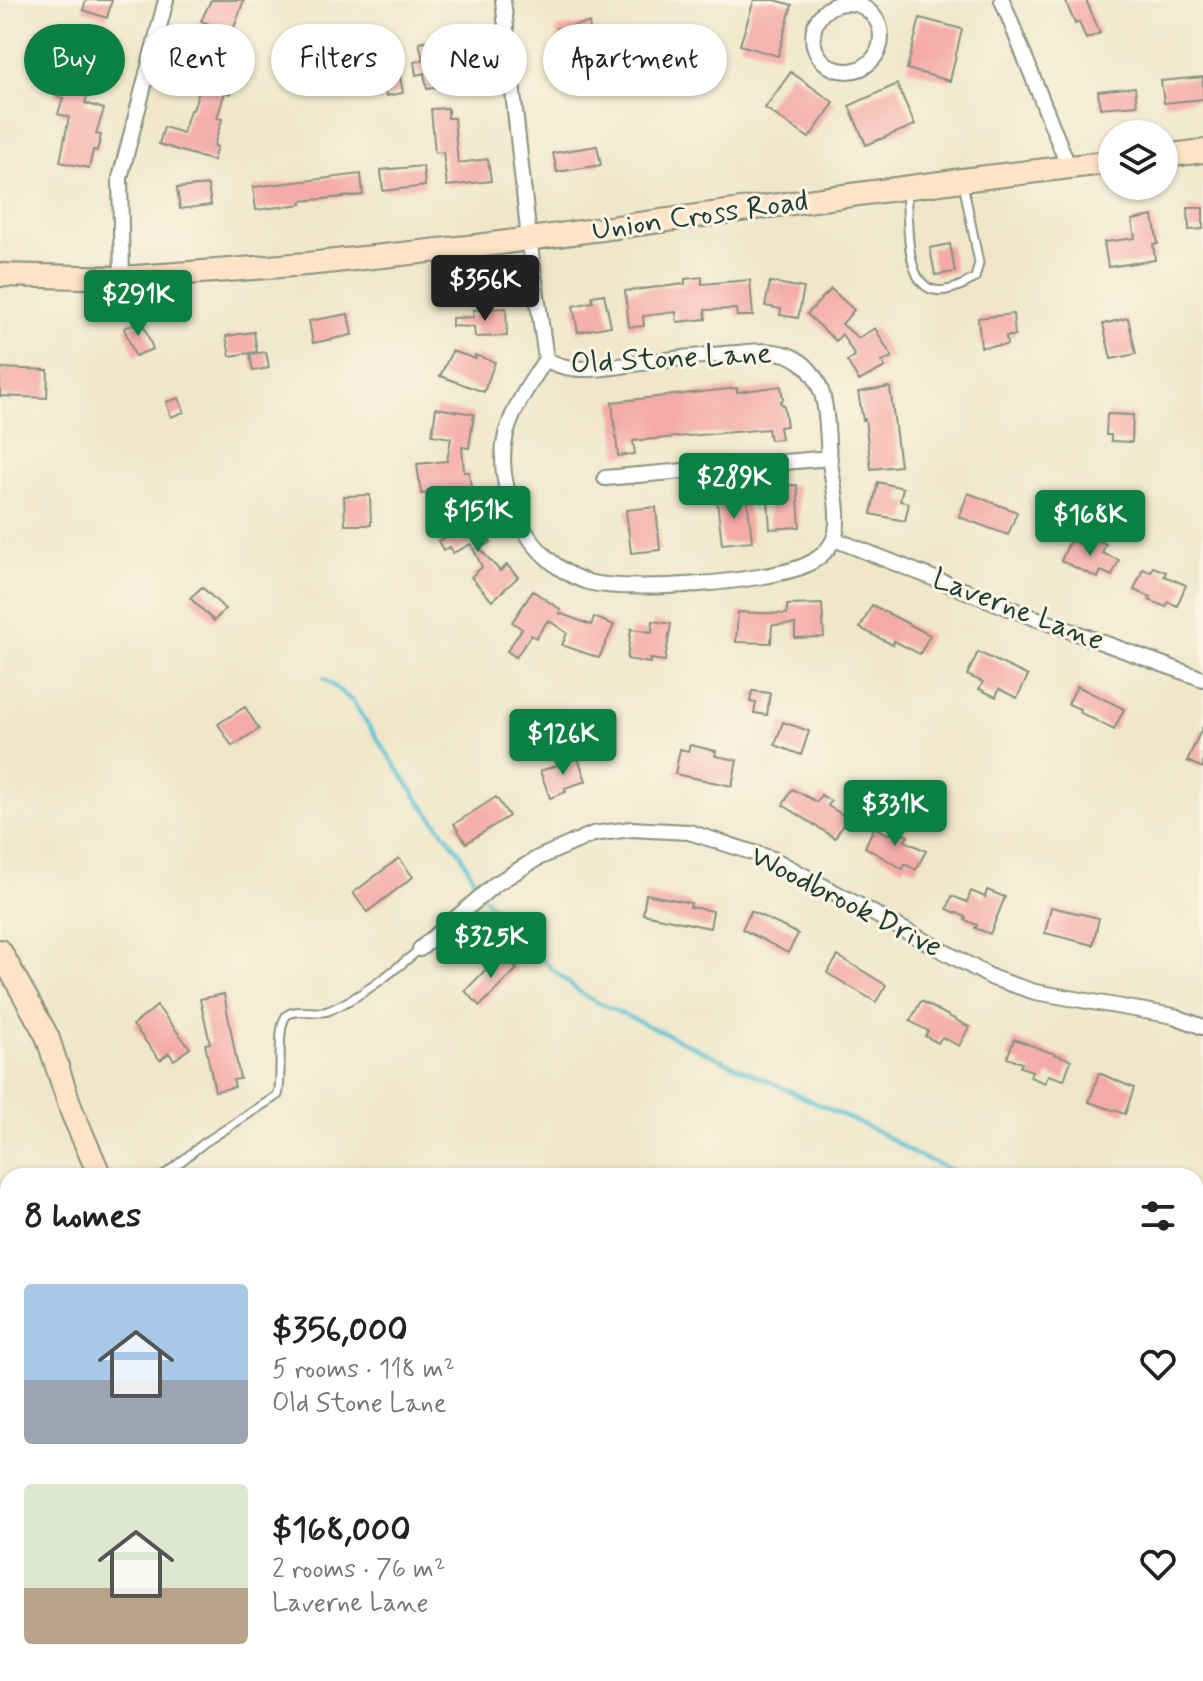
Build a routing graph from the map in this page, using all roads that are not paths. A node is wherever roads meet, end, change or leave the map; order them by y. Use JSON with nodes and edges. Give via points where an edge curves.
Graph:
{"nodes":[{"id":1,"x":166,"y":0,"type":"edge"},
{"id":2,"x":503,"y":0,"type":"edge"},
{"id":3,"x":1002,"y":0,"type":"edge"},
{"id":4,"x":850,"y":1,"type":"edge"},
{"id":5,"x":1203,"y":151,"type":"edge"},
{"id":6,"x":1178,"y":154,"type":"edge"},
{"id":7,"x":1098,"y":164,"type":"edge"},
{"id":8,"x":1069,"y":168,"type":"junction"},
{"id":9,"x":962,"y":180,"type":"junction"},
{"id":10,"x":906,"y":188,"type":"junction"},
{"id":11,"x":529,"y":239,"type":"junction"},
{"id":12,"x":0,"y":275,"type":"edge"},
{"id":13,"x":122,"y":278,"type":"junction"},
{"id":14,"x":546,"y":359,"type":"junction"},
{"id":15,"x":830,"y":458,"type":"junction"},
{"id":16,"x":605,"y":478,"type":"dead end"},
{"id":17,"x":834,"y":539,"type":"junction"},
{"id":18,"x":1203,"y":679,"type":"edge"},
{"id":19,"x":420,"y":949,"type":"joint"},
{"id":20,"x":0,"y":951,"type":"edge"},
{"id":21,"x":1203,"y":1027,"type":"edge"},
{"id":22,"x":96,"y":1168,"type":"edge"},
{"id":23,"x":173,"y":1168,"type":"edge"}],
"edges":[{"from":1,"to":13,"type":"street","via":[[120,178]]},
{"from":2,"to":11,"type":"street","name":"Old Stone Lane"},
{"from":3,"to":8,"type":"street"},
{"from":4,"to":4,"type":"street","via":[[828,8],[814,26],[815,49],[841,71],[871,61],[881,41],[877,20]]},
{"from":5,"to":6,"type":"main road"},
{"from":7,"to":8,"type":"main road","name":"Union Cross Road"},
{"from":8,"to":9,"type":"main road","name":"Union Cross Road"},
{"from":9,"to":10,"type":"main road","name":"Union Cross Road"},
{"from":9,"to":10,"type":"lane","via":[[979,263],[975,278],[943,291],[929,289],[917,279]]},
{"from":10,"to":11,"type":"main road","name":"Union Cross Road"},
{"from":11,"to":13,"type":"main road","name":"Union Cross Road"},
{"from":11,"to":14,"type":"street","name":"Old Stone Lane"},
{"from":12,"to":13,"type":"main road","name":"Union Cross Road"},
{"from":14,"to":15,"type":"street","name":"Old Stone Lane","via":[[564,367],[603,367],[782,352],[802,363],[819,383]]},
{"from":14,"to":17,"type":"street","name":"Old Stone Lane","via":[[515,408],[502,467],[512,508],[533,542],[560,567],[585,581],[626,588],[716,581],[805,565]]},
{"from":15,"to":16,"type":"street"},
{"from":15,"to":17,"type":"street","name":"Old Stone Lane"},
{"from":17,"to":18,"type":"street","name":"Laverne Lane"},
{"from":19,"to":21,"type":"street","name":"Woodbrook Drive","via":[[494,885],[593,834],[631,829],[689,832],[773,859],[993,978],[1035,992],[1174,1016]]},
{"from":19,"to":23,"type":"lane","via":[[351,1001],[323,1013],[286,1016],[278,1095]]},
{"from":20,"to":22,"type":"main road","via":[[47,1036]]}]}
